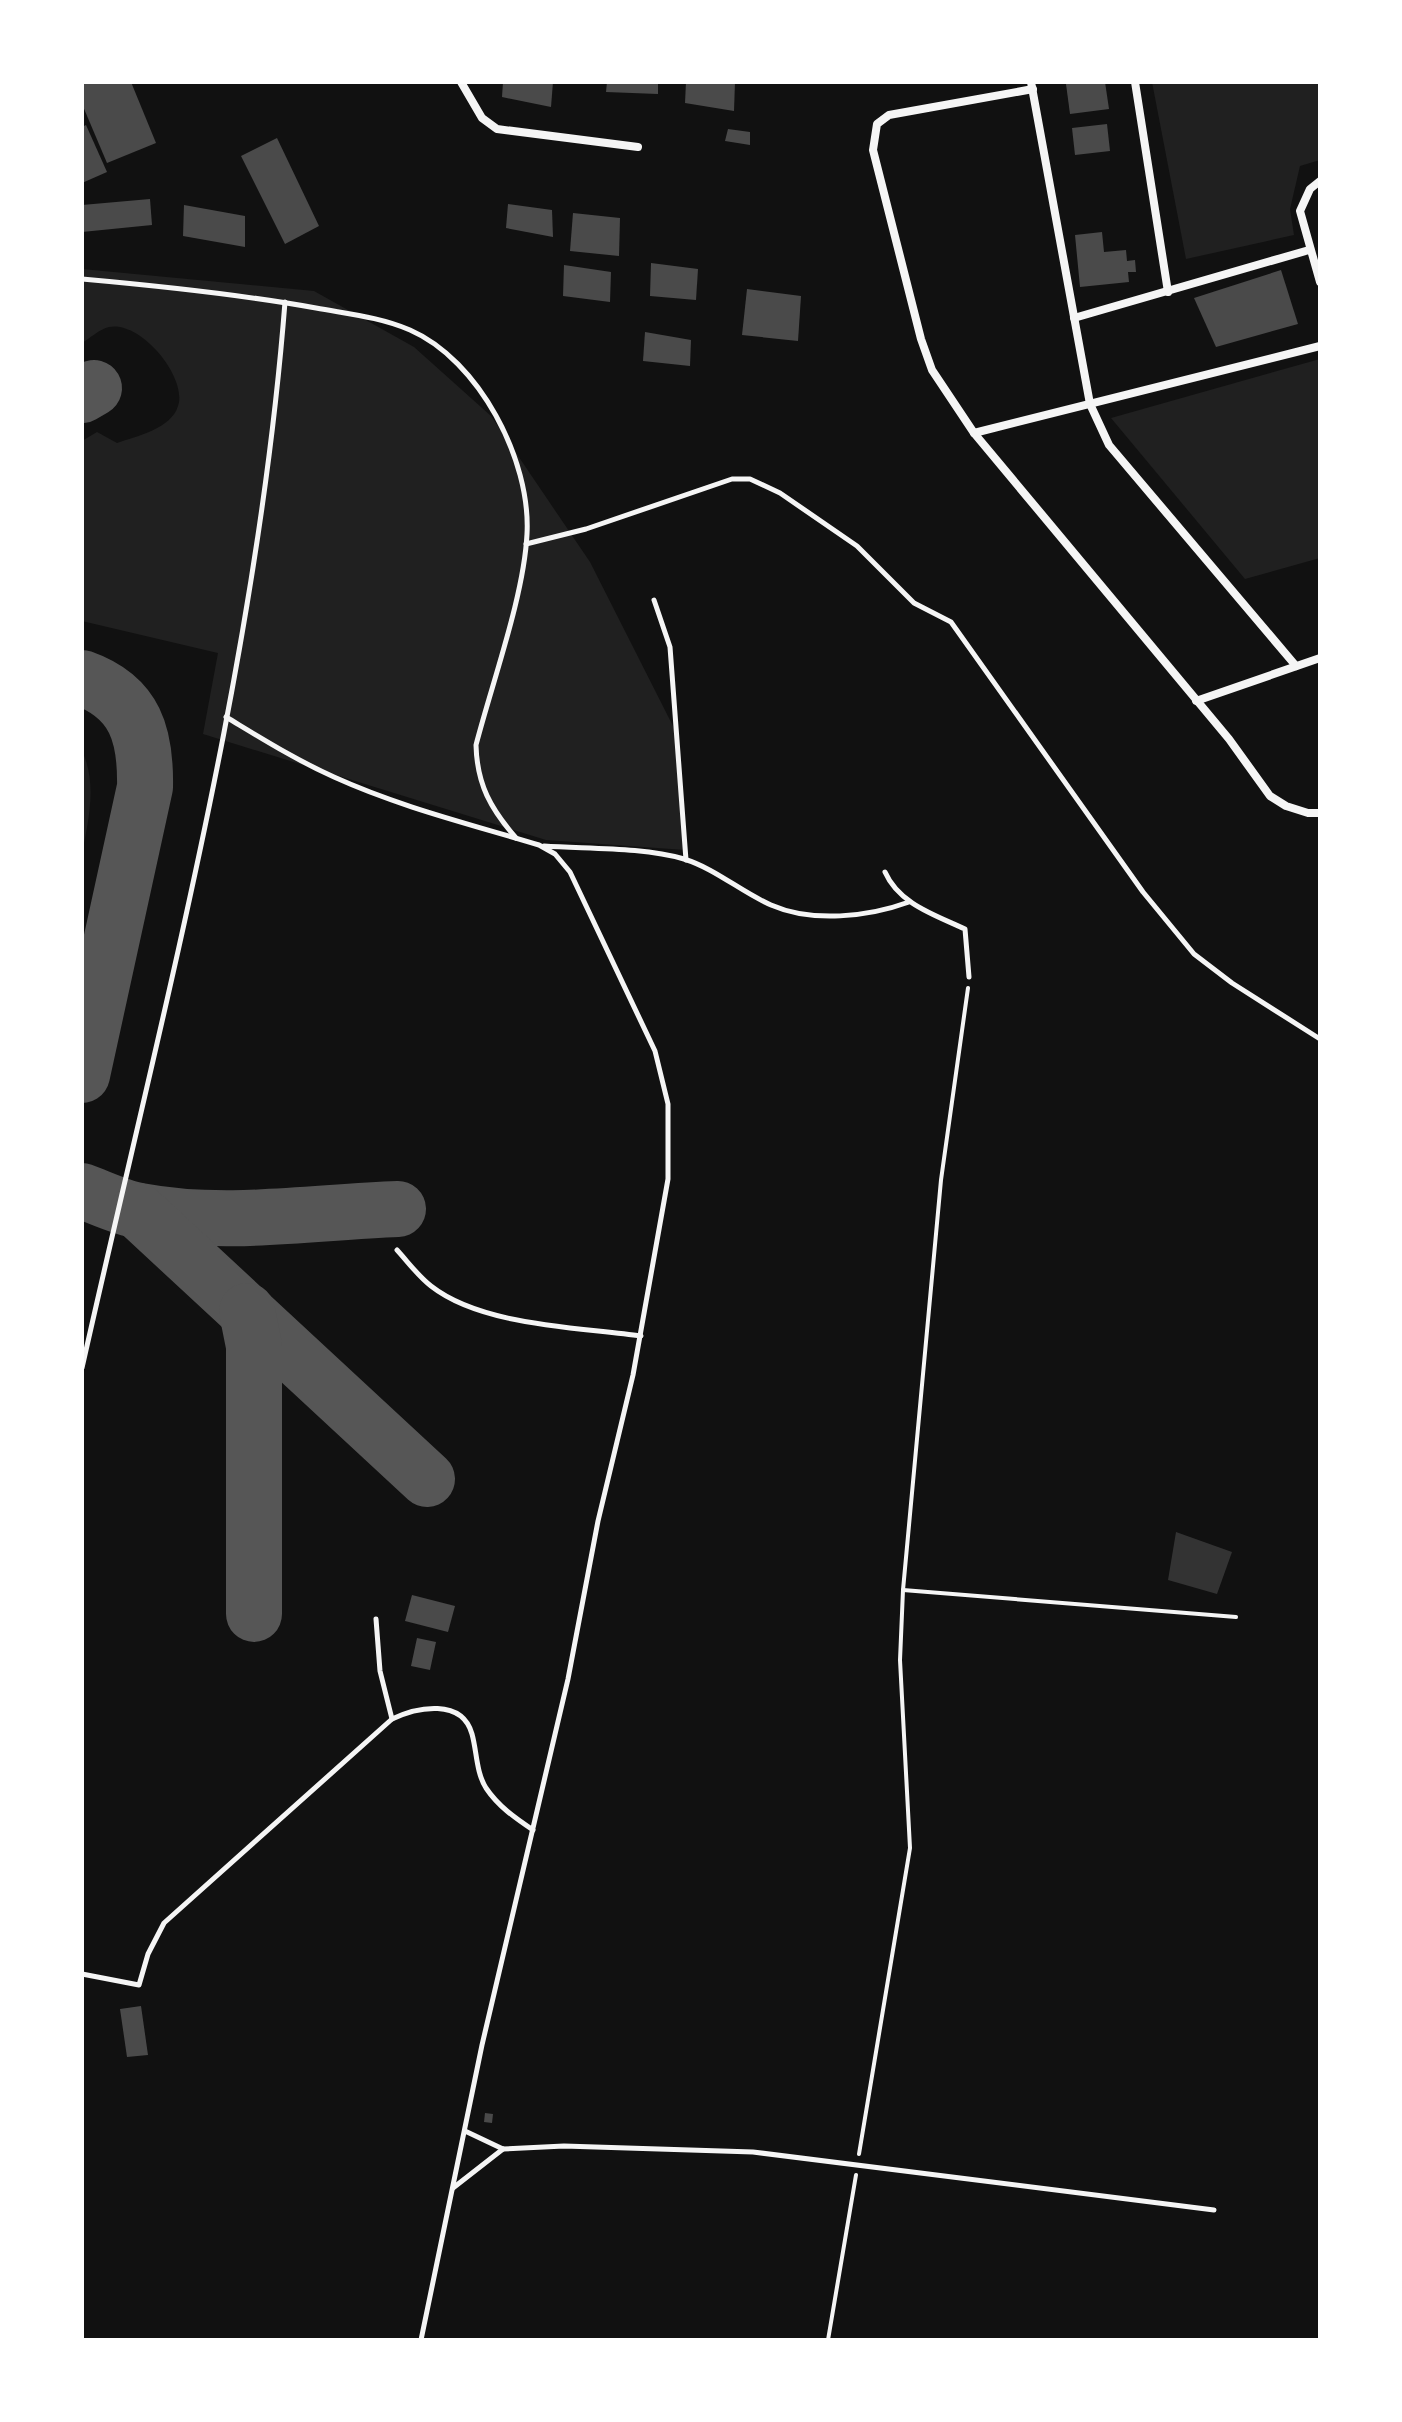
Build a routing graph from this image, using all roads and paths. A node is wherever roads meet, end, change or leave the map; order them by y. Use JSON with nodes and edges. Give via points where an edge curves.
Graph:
{"nodes":[{"id":1,"x":461,"y":82,"type":"edge"},
{"id":2,"x":1135,"y":82,"type":"edge"},
{"id":3,"x":1032,"y":85,"type":"edge"},
{"id":4,"x":638,"y":147,"type":"dead end"},
{"id":5,"x":1320,"y":181,"type":"edge"},
{"id":6,"x":1309,"y":250,"type":"junction"},
{"id":7,"x":82,"y":279,"type":"edge"},
{"id":8,"x":1320,"y":282,"type":"edge"},
{"id":9,"x":1168,"y":292,"type":"junction"},
{"id":10,"x":285,"y":302,"type":"junction"},
{"id":11,"x":1074,"y":318,"type":"junction"},
{"id":12,"x":1320,"y":346,"type":"edge"},
{"id":13,"x":1090,"y":404,"type":"junction"},
{"id":14,"x":974,"y":433,"type":"junction"},
{"id":15,"x":526,"y":544,"type":"junction"},
{"id":16,"x":654,"y":600,"type":"dead end"},
{"id":17,"x":1320,"y":658,"type":"edge"},
{"id":18,"x":1296,"y":666,"type":"junction"},
{"id":19,"x":1196,"y":701,"type":"junction"},
{"id":20,"x":226,"y":717,"type":"junction"},
{"id":21,"x":1320,"y":813,"type":"edge"},
{"id":22,"x":516,"y":838,"type":"junction"},
{"id":23,"x":539,"y":845,"type":"junction"},
{"id":24,"x":686,"y":860,"type":"junction"},
{"id":25,"x":885,"y":872,"type":"dead end"},
{"id":26,"x":909,"y":902,"type":"junction"},
{"id":27,"x":969,"y":977,"type":"joint"},
{"id":28,"x":1320,"y":1039,"type":"edge"},
{"id":29,"x":397,"y":1250,"type":"dead end"},
{"id":30,"x":641,"y":1336,"type":"junction"},
{"id":31,"x":82,"y":1368,"type":"edge"},
{"id":32,"x":903,"y":1590,"type":"junction"},
{"id":33,"x":1236,"y":1617,"type":"dead end"},
{"id":34,"x":376,"y":1619,"type":"dead end"},
{"id":35,"x":392,"y":1719,"type":"junction"},
{"id":36,"x":533,"y":1830,"type":"junction"},
{"id":37,"x":82,"y":1974,"type":"edge"},
{"id":38,"x":465,"y":2131,"type":"junction"},
{"id":39,"x":503,"y":2149,"type":"junction"},
{"id":40,"x":857,"y":2166,"type":"junction"},
{"id":41,"x":453,"y":2188,"type":"junction"},
{"id":42,"x":1214,"y":2210,"type":"dead end"},
{"id":43,"x":421,"y":2340,"type":"edge"},
{"id":44,"x":828,"y":2340,"type":"edge"}],
"edges":[{"from":1,"to":4,"type":"street","via":[[482,118],[497,129]]},
{"from":2,"to":9,"type":"street"},
{"from":3,"to":11,"type":"street"},
{"from":3,"to":14,"type":"street","via":[[889,115],[877,124],[873,150],[921,339],[932,370]]},
{"from":5,"to":6,"type":"street","via":[[1300,211]]},
{"from":6,"to":8,"type":"street"},
{"from":6,"to":9,"type":"street"},
{"from":7,"to":10,"type":"lane"},
{"from":9,"to":11,"type":"street"},
{"from":10,"to":15,"type":"lane","via":[[377,319],[412,331],[444,351],[498,415],[526,489]]},
{"from":10,"to":20,"type":"lane","via":[[275,413]]},
{"from":11,"to":13,"type":"street"},
{"from":12,"to":13,"type":"street"},
{"from":13,"to":14,"type":"street"},
{"from":13,"to":18,"type":"street","via":[[1109,445]]},
{"from":14,"to":19,"type":"street"},
{"from":15,"to":22,"type":"lane","via":[[476,745],[477,773],[486,798]]},
{"from":15,"to":28,"type":"lane","via":[[732,479],[750,479],[780,493],[857,546],[914,603],[951,622],[1143,892],[1194,954]]},
{"from":16,"to":24,"type":"lane","via":[[670,647]]},
{"from":17,"to":18,"type":"street"},
{"from":18,"to":19,"type":"street"},
{"from":19,"to":21,"type":"street","via":[[1270,796]]},
{"from":20,"to":22,"type":"lane","via":[[334,778]]},
{"from":20,"to":31,"type":"lane"},
{"from":22,"to":23,"type":"lane"},
{"from":23,"to":24,"type":"lane","via":[[660,853]]},
{"from":23,"to":30,"type":"lane","via":[[570,872],[664,1077],[668,1179]]},
{"from":24,"to":26,"type":"lane","via":[[772,906],[814,915],[882,912]]},
{"from":25,"to":26,"type":"lane","via":[[891,887]]},
{"from":26,"to":27,"type":"lane","via":[[965,929]]},
{"from":27,"to":32,"type":"path","via":[[941,1180]]},
{"from":29,"to":30,"type":"lane","via":[[432,1286],[478,1309]]},
{"from":30,"to":36,"type":"lane"},
{"from":32,"to":33,"type":"path"},
{"from":32,"to":40,"type":"path","via":[[904,1785],[911,1839]]},
{"from":34,"to":35,"type":"lane","via":[[380,1671]]},
{"from":35,"to":36,"type":"lane","via":[[416,1707],[439,1707],[463,1718],[472,1731],[487,1789]]},
{"from":35,"to":37,"type":"lane","via":[[164,1923],[139,1985]]},
{"from":36,"to":38,"type":"lane"},
{"from":38,"to":39,"type":"lane"},
{"from":38,"to":41,"type":"lane"},
{"from":39,"to":40,"type":"lane","via":[[710,2148]]},
{"from":39,"to":41,"type":"lane"},
{"from":40,"to":42,"type":"lane"},
{"from":40,"to":44,"type":"path"},
{"from":41,"to":43,"type":"lane"}]}
